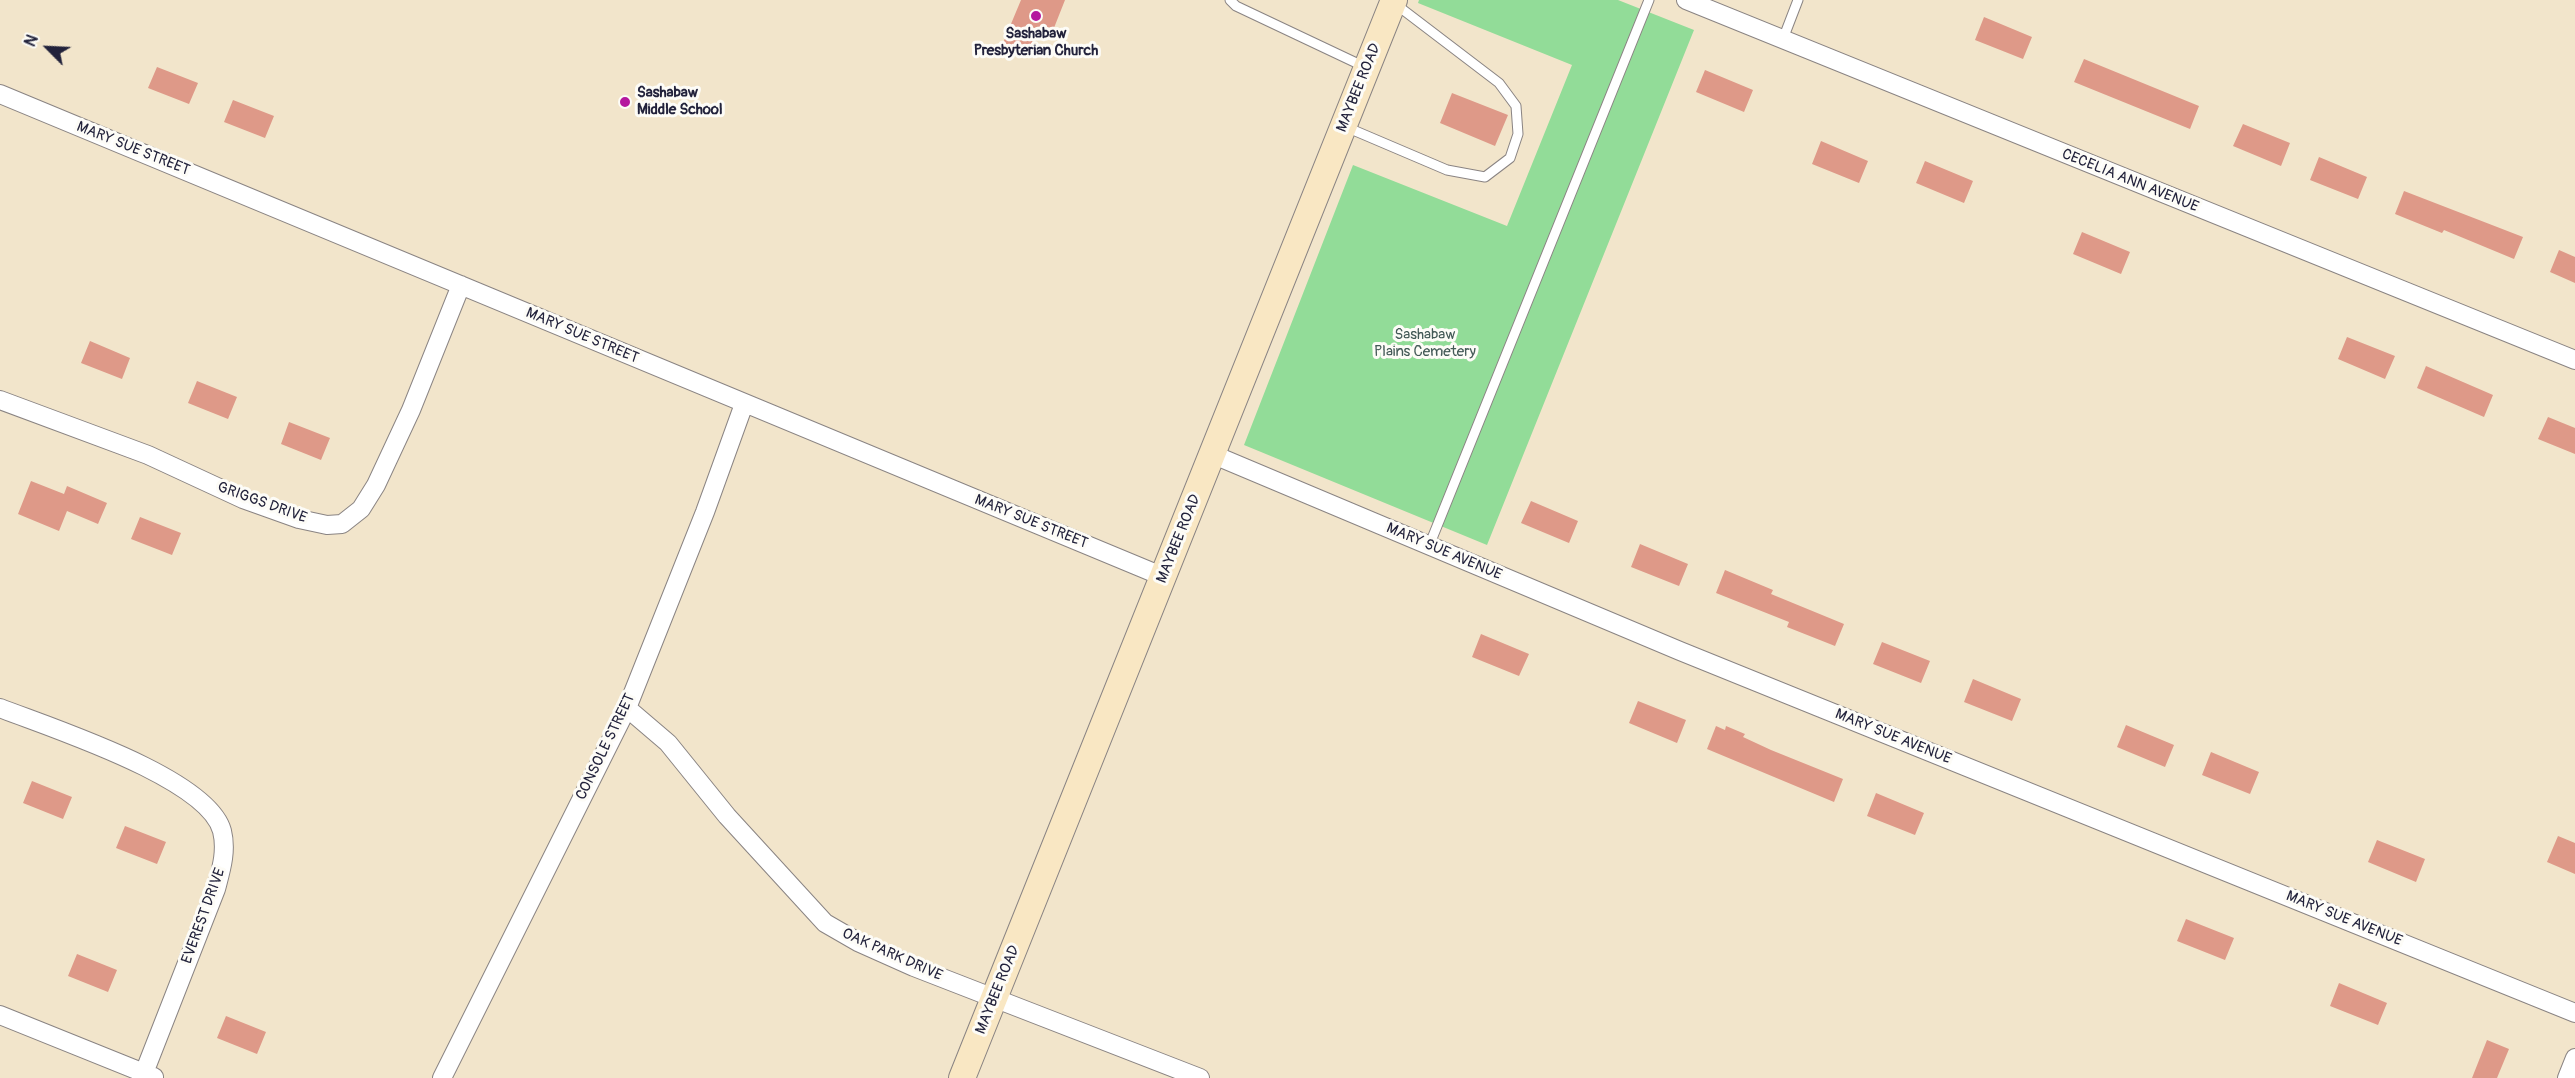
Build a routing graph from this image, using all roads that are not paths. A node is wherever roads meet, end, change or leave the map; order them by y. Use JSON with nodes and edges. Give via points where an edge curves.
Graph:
{"nodes":[{"id":1,"x":1230,"y":0,"type":"edge"},
{"id":2,"x":1649,"y":0,"type":"edge"},
{"id":3,"x":1686,"y":0,"type":"edge"},
{"id":4,"x":1798,"y":0,"type":"edge"},
{"id":5,"x":1394,"y":1,"type":"edge"},
{"id":6,"x":1783,"y":39,"type":"junction"},
{"id":7,"x":1367,"y":68,"type":"junction"},
{"id":8,"x":0,"y":94,"type":"edge"},
{"id":9,"x":1344,"y":126,"type":"junction"},
{"id":10,"x":461,"y":285,"type":"junction"},
{"id":11,"x":2575,"y":360,"type":"edge"},
{"id":12,"x":0,"y":400,"type":"edge"},
{"id":13,"x":744,"y":404,"type":"junction"},
{"id":14,"x":1214,"y":455,"type":"junction"},
{"id":15,"x":1429,"y":546,"type":"junction"},
{"id":16,"x":1164,"y":577,"type":"junction"},
{"id":17,"x":0,"y":708,"type":"edge"},
{"id":18,"x":627,"y":708,"type":"junction"},
{"id":19,"x":994,"y":998,"type":"junction"},
{"id":20,"x":2575,"y":1013,"type":"edge"},
{"id":21,"x":0,"y":1015,"type":"edge"},
{"id":22,"x":2575,"y":1058,"type":"edge"},
{"id":23,"x":150,"y":1076,"type":"edge"},
{"id":24,"x":442,"y":1078,"type":"edge"},
{"id":25,"x":962,"y":1078,"type":"edge"},
{"id":26,"x":1200,"y":1078,"type":"edge"},
{"id":27,"x":2567,"y":1078,"type":"edge"}],
"edges":[{"from":1,"to":7,"type":"lane"},
{"from":2,"to":15,"type":"lane"},
{"from":3,"to":6,"type":"street","name":"CECELIA ANN AVENUE"},
{"from":4,"to":6,"type":"lane"},
{"from":5,"to":7,"type":"main road","name":"MAYBEE ROAD"},
{"from":5,"to":9,"type":"lane","via":[[1499,83],[1516,106],[1518,134],[1510,158],[1485,177],[1447,170]]},
{"from":6,"to":11,"type":"street","name":"CECELIA ANN AVENUE"},
{"from":7,"to":9,"type":"main road","name":"MAYBEE ROAD"},
{"from":8,"to":10,"type":"street","name":"MARY SUE STREET"},
{"from":9,"to":14,"type":"main road","name":"MAYBEE ROAD"},
{"from":10,"to":12,"type":"street","name":"GRIGGS DRIVE","via":[[376,485],[361,509],[342,524],[299,519],[243,499],[148,455]]},
{"from":10,"to":13,"type":"street","name":"MARY SUE STREET"},
{"from":13,"to":16,"type":"street","name":"MARY SUE STREET"},
{"from":13,"to":18,"type":"street","name":"CONSOLE STREET"},
{"from":14,"to":15,"type":"street","name":"MARY SUE AVENUE"},
{"from":14,"to":16,"type":"main road","name":"MAYBEE ROAD"},
{"from":15,"to":20,"type":"street","name":"MARY SUE AVENUE"},
{"from":16,"to":19,"type":"main road","name":"MAYBEE ROAD"},
{"from":17,"to":23,"type":"street","name":"EVEREST DRIVE","via":[[146,766],[188,790],[213,813],[222,831],[224,859],[216,890]]},
{"from":18,"to":19,"type":"street","name":"OAK PARK DRIVE","via":[[668,742],[728,816],[825,923],[858,942]]},
{"from":18,"to":24,"type":"street","name":"CONSOLE STREET"},
{"from":19,"to":25,"type":"main road","name":"MAYBEE ROAD"},
{"from":19,"to":26,"type":"street","name":"OAK PARK DRIVE"},
{"from":21,"to":23,"type":"street"},
{"from":22,"to":27,"type":"street"}]}
